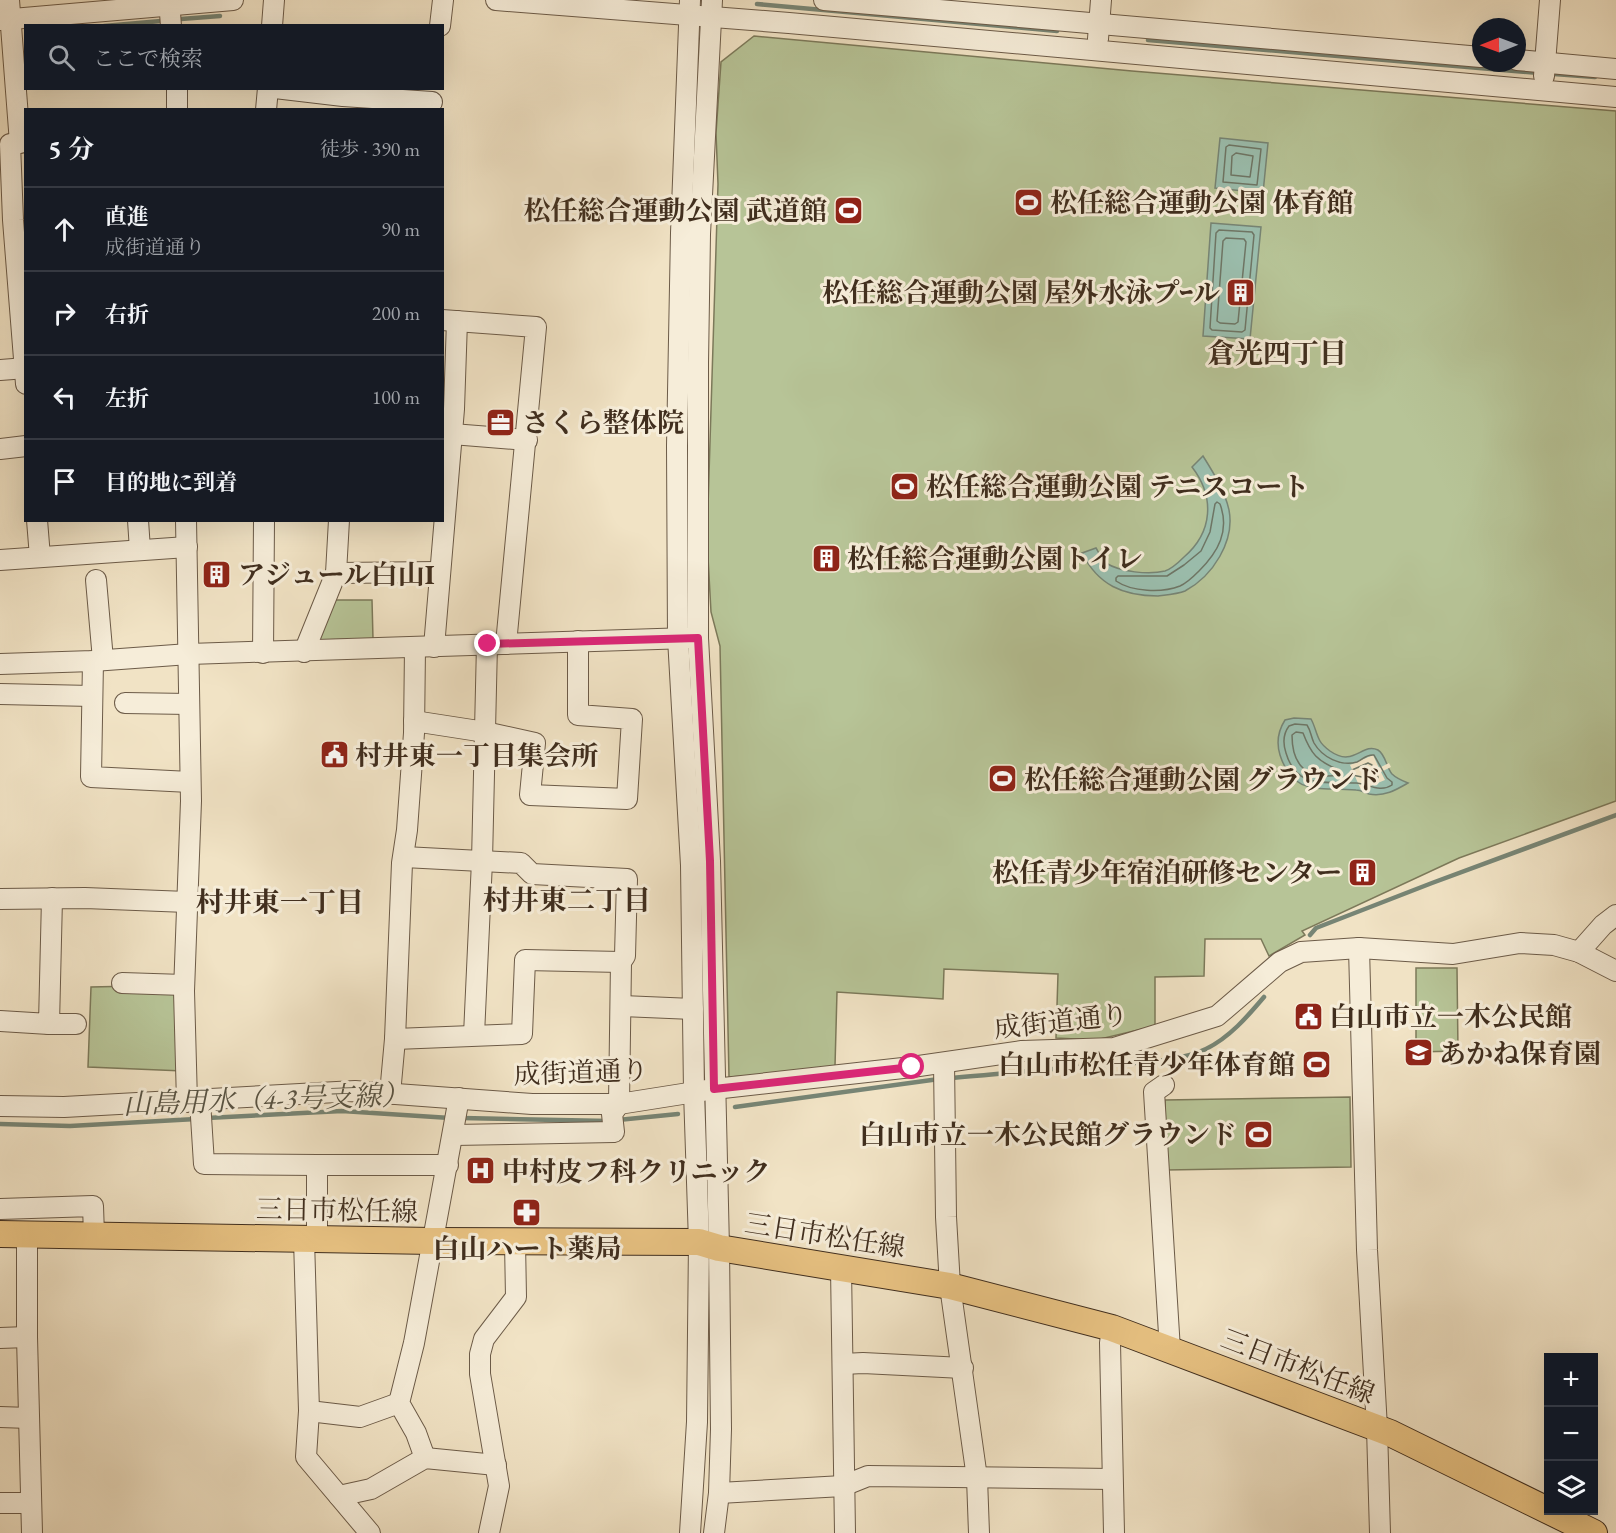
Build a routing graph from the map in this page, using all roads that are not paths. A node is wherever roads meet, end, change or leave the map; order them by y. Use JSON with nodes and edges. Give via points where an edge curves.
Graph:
{"nodes":[{"id":1,"x":233,"y":0,"type":"edge"},
{"id":2,"x":274,"y":0,"type":"edge"},
{"id":3,"x":443,"y":0,"type":"edge"},
{"id":4,"x":496,"y":0,"type":"edge"},
{"id":5,"x":824,"y":0,"type":"edge"},
{"id":6,"x":1101,"y":0,"type":"edge"},
{"id":7,"x":1550,"y":0,"type":"edge"},
{"id":8,"x":203,"y":2,"type":"edge"},
{"id":9,"x":169,"y":3,"type":"edge"},
{"id":10,"x":690,"y":8,"type":"edge"},
{"id":11,"x":711,"y":9,"type":"edge"},
{"id":12,"x":6,"y":13,"type":"edge"},
{"id":13,"x":171,"y":24,"type":"edge"},
{"id":14,"x":272,"y":24,"type":"edge"},
{"id":15,"x":440,"y":24,"type":"edge"},
{"id":16,"x":1099,"y":25,"type":"junction"},
{"id":17,"x":12,"y":43,"type":"edge"},
{"id":18,"x":1096,"y":50,"type":"junction"},
{"id":19,"x":1472,"y":56,"type":"edge"},
{"id":20,"x":1526,"y":61,"type":"edge"},
{"id":21,"x":1546,"y":63,"type":"junction"},
{"id":22,"x":1616,"y":69,"type":"edge"},
{"id":23,"x":177,"y":90,"type":"edge"},
{"id":24,"x":268,"y":90,"type":"edge"},
{"id":25,"x":284,"y":90,"type":"edge"},
{"id":26,"x":1543,"y":90,"type":"junction"},
{"id":27,"x":1616,"y":97,"type":"edge"},
{"id":28,"x":432,"y":100,"type":"edge"},
{"id":29,"x":342,"y":103,"type":"edge"},
{"id":30,"x":177,"y":108,"type":"edge"},
{"id":31,"x":266,"y":108,"type":"edge"},
{"id":32,"x":14,"y":144,"type":"edge"},
{"id":33,"x":19,"y":219,"type":"edge"},
{"id":34,"x":23,"y":294,"type":"edge"},
{"id":35,"x":450,"y":320,"type":"edge"},
{"id":36,"x":24,"y":334,"type":"edge"},
{"id":37,"x":0,"y":370,"type":"edge"},
{"id":38,"x":24,"y":373,"type":"edge"},
{"id":39,"x":448,"y":408,"type":"edge"},
{"id":40,"x":452,"y":434,"type":"junction"},
{"id":41,"x":527,"y":440,"type":"junction"},
{"id":42,"x":24,"y":446,"type":"edge"},
{"id":43,"x":0,"y":448,"type":"edge"},
{"id":44,"x":444,"y":493,"type":"edge"},
{"id":45,"x":37,"y":522,"type":"edge"},
{"id":46,"x":138,"y":522,"type":"edge"},
{"id":47,"x":186,"y":522,"type":"edge"},
{"id":48,"x":264,"y":522,"type":"edge"},
{"id":49,"x":339,"y":522,"type":"edge"},
{"id":50,"x":442,"y":522,"type":"edge"},
{"id":51,"x":187,"y":547,"type":"junction"},
{"id":52,"x":140,"y":550,"type":"junction"},
{"id":53,"x":40,"y":557,"type":"junction"},
{"id":54,"x":0,"y":560,"type":"edge"},
{"id":55,"x":439,"y":572,"type":"junction"},
{"id":56,"x":336,"y":573,"type":"junction"},
{"id":57,"x":96,"y":580,"type":"dead end"},
{"id":58,"x":688,"y":638,"type":"junction"},
{"id":59,"x":578,"y":641,"type":"junction"},
{"id":60,"x":497,"y":644,"type":"junction"},
{"id":61,"x":424,"y":647,"type":"junction"},
{"id":62,"x":304,"y":652,"type":"junction"},
{"id":63,"x":263,"y":653,"type":"junction"},
{"id":64,"x":189,"y":654,"type":"junction"},
{"id":65,"x":98,"y":661,"type":"junction"},
{"id":66,"x":0,"y":664,"type":"edge"},
{"id":67,"x":0,"y":694,"type":"edge"},
{"id":68,"x":92,"y":696,"type":"junction"},
{"id":69,"x":125,"y":703,"type":"dead end"},
{"id":70,"x":189,"y":704,"type":"junction"},
{"id":71,"x":414,"y":721,"type":"junction"},
{"id":72,"x":485,"y":732,"type":"junction"},
{"id":73,"x":190,"y":782,"type":"junction"},
{"id":74,"x":404,"y":857,"type":"junction"},
{"id":75,"x":482,"y":861,"type":"junction"},
{"id":76,"x":52,"y":898,"type":"junction"},
{"id":77,"x":0,"y":899,"type":"edge"},
{"id":78,"x":187,"y":902,"type":"junction"},
{"id":79,"x":1616,"y":915,"type":"edge"},
{"id":80,"x":1359,"y":948,"type":"junction"},
{"id":81,"x":1579,"y":952,"type":"junction"},
{"id":82,"x":621,"y":962,"type":"junction"},
{"id":83,"x":1616,"y":970,"type":"edge"},
{"id":84,"x":122,"y":983,"type":"dead end"},
{"id":85,"x":184,"y":985,"type":"junction"},
{"id":86,"x":622,"y":1006,"type":"junction"},
{"id":87,"x":693,"y":1009,"type":"junction"},
{"id":88,"x":0,"y":1021,"type":"edge"},
{"id":89,"x":50,"y":1024,"type":"junction"},
{"id":90,"x":76,"y":1024,"type":"dead end"},
{"id":91,"x":474,"y":1035,"type":"junction"},
{"id":92,"x":395,"y":1039,"type":"junction"},
{"id":93,"x":944,"y":1075,"type":"junction"},
{"id":94,"x":1164,"y":1084,"type":"dead end"},
{"id":95,"x":714,"y":1089,"type":"junction"},
{"id":96,"x":694,"y":1092,"type":"junction"},
{"id":97,"x":390,"y":1094,"type":"junction"},
{"id":98,"x":196,"y":1104,"type":"junction"},
{"id":99,"x":0,"y":1106,"type":"edge"},
{"id":100,"x":615,"y":1115,"type":"junction"},
{"id":101,"x":456,"y":1117,"type":"junction"},
{"id":102,"x":317,"y":1165,"type":"junction"},
{"id":103,"x":448,"y":1165,"type":"junction"},
{"id":104,"x":0,"y":1209,"type":"edge"},
{"id":105,"x":0,"y":1234,"type":"edge"},
{"id":106,"x":27,"y":1234,"type":"junction"},
{"id":107,"x":94,"y":1235,"type":"junction"},
{"id":108,"x":311,"y":1239,"type":"junction"},
{"id":109,"x":433,"y":1241,"type":"junction"},
{"id":110,"x":514,"y":1242,"type":"junction"},
{"id":111,"x":709,"y":1245,"type":"junction"},
{"id":112,"x":841,"y":1268,"type":"junction"},
{"id":113,"x":950,"y":1286,"type":"junction"},
{"id":114,"x":1112,"y":1328,"type":"junction"},
{"id":115,"x":27,"y":1337,"type":"junction"},
{"id":116,"x":0,"y":1338,"type":"edge"},
{"id":117,"x":1170,"y":1350,"type":"junction"},
{"id":118,"x":843,"y":1364,"type":"junction"},
{"id":119,"x":963,"y":1368,"type":"junction"},
{"id":120,"x":399,"y":1403,"type":"junction"},
{"id":121,"x":309,"y":1411,"type":"junction"},
{"id":122,"x":0,"y":1418,"type":"edge"},
{"id":123,"x":29,"y":1418,"type":"junction"},
{"id":124,"x":1377,"y":1428,"type":"junction"},
{"id":125,"x":425,"y":1458,"type":"junction"},
{"id":126,"x":496,"y":1465,"type":"junction"},
{"id":127,"x":977,"y":1478,"type":"junction"},
{"id":128,"x":1112,"y":1479,"type":"junction"},
{"id":129,"x":843,"y":1486,"type":"junction"},
{"id":130,"x":719,"y":1493,"type":"junction"},
{"id":131,"x":339,"y":1496,"type":"junction"},
{"id":132,"x":0,"y":1503,"type":"edge"},
{"id":133,"x":31,"y":1503,"type":"junction"},
{"id":134,"x":32,"y":1533,"type":"edge"},
{"id":135,"x":370,"y":1533,"type":"edge"},
{"id":136,"x":489,"y":1533,"type":"edge"},
{"id":137,"x":690,"y":1533,"type":"edge"},
{"id":138,"x":714,"y":1533,"type":"edge"},
{"id":139,"x":845,"y":1533,"type":"edge"},
{"id":140,"x":979,"y":1533,"type":"edge"},
{"id":141,"x":1114,"y":1533,"type":"edge"},
{"id":142,"x":1380,"y":1533,"type":"edge"},
{"id":143,"x":1594,"y":1533,"type":"edge"}],
"edges":[{"from":1,"to":8,"type":"street"},
{"from":2,"to":14,"type":"street"},
{"from":3,"to":15,"type":"street"},
{"from":4,"to":10,"type":"street"},
{"from":5,"to":16,"type":"street"},
{"from":6,"to":16,"type":"street"},
{"from":7,"to":21,"type":"street"},
{"from":8,"to":9,"type":"street"},
{"from":9,"to":12,"type":"street"},
{"from":9,"to":13,"type":"street"},
{"from":10,"to":11,"type":"street"},
{"from":10,"to":58,"type":"street","via":[[677,446]]},
{"from":11,"to":18,"type":"street"},
{"from":11,"to":58,"type":"street","via":[[703,138]]},
{"from":12,"to":17,"type":"street"},
{"from":16,"to":18,"type":"street"},
{"from":16,"to":19,"type":"street"},
{"from":17,"to":32,"type":"street"},
{"from":18,"to":26,"type":"street"},
{"from":20,"to":21,"type":"street"},
{"from":21,"to":22,"type":"street"},
{"from":21,"to":26,"type":"street"},
{"from":23,"to":30,"type":"street"},
{"from":24,"to":31,"type":"street"},
{"from":25,"to":29,"type":"street"},
{"from":26,"to":27,"type":"street"},
{"from":28,"to":29,"type":"street"},
{"from":32,"to":33,"type":"street"},
{"from":33,"to":34,"type":"street"},
{"from":34,"to":36,"type":"street"},
{"from":35,"to":39,"type":"street"},
{"from":35,"to":41,"type":"street","via":[[536,327]]},
{"from":37,"to":38,"type":"street"},
{"from":39,"to":40,"type":"street"},
{"from":40,"to":41,"type":"street"},
{"from":40,"to":44,"type":"street"},
{"from":41,"to":60,"type":"street"},
{"from":42,"to":43,"type":"street"},
{"from":45,"to":53,"type":"street"},
{"from":46,"to":52,"type":"street"},
{"from":47,"to":51,"type":"street"},
{"from":48,"to":63,"type":"street"},
{"from":49,"to":56,"type":"street"},
{"from":50,"to":55,"type":"street"},
{"from":51,"to":52,"type":"street"},
{"from":51,"to":64,"type":"street"},
{"from":52,"to":53,"type":"street"},
{"from":53,"to":54,"type":"street"},
{"from":55,"to":56,"type":"street"},
{"from":55,"to":61,"type":"street"},
{"from":56,"to":62,"type":"street"},
{"from":57,"to":65,"type":"street"},
{"from":58,"to":59,"type":"street"},
{"from":58,"to":87,"type":"street"},
{"from":58,"to":95,"type":"street","via":[[710,861]]},
{"from":59,"to":60,"type":"street"},
{"from":59,"to":72,"type":"street","via":[[578,715],[632,719],[627,799],[530,795],[535,743]]},
{"from":60,"to":61,"type":"street"},
{"from":60,"to":72,"type":"street"},
{"from":61,"to":62,"type":"street"},
{"from":61,"to":71,"type":"street"},
{"from":62,"to":63,"type":"street"},
{"from":63,"to":64,"type":"street"},
{"from":64,"to":65,"type":"street"},
{"from":64,"to":70,"type":"street"},
{"from":65,"to":66,"type":"street"},
{"from":65,"to":68,"type":"street"},
{"from":67,"to":68,"type":"street"},
{"from":68,"to":73,"type":"street","via":[[91,777]]},
{"from":69,"to":70,"type":"street"},
{"from":70,"to":73,"type":"street"},
{"from":71,"to":72,"type":"street"},
{"from":71,"to":74,"type":"street"},
{"from":72,"to":75,"type":"street"},
{"from":73,"to":78,"type":"street"},
{"from":74,"to":75,"type":"street"},
{"from":74,"to":92,"type":"street"},
{"from":75,"to":82,"type":"street","via":[[521,863],[532,874],[627,879],[625,956]]},
{"from":75,"to":91,"type":"street"},
{"from":76,"to":77,"type":"street"},
{"from":76,"to":78,"type":"street"},
{"from":76,"to":89,"type":"street"},
{"from":78,"to":85,"type":"street"},
{"from":79,"to":81,"type":"street"},
{"from":80,"to":81,"type":"street","name":"成街道通り","via":[[1453,954],[1520,943],[1554,945]]},
{"from":80,"to":93,"type":"street","name":"成街道通り","via":[[1301,952],[1280,962],[1217,1016],[1114,1048],[1022,1052]]},
{"from":80,"to":124,"type":"street","via":[[1367,1250]]},
{"from":81,"to":83,"type":"street","name":"成街道通り"},
{"from":82,"to":86,"type":"street"},
{"from":82,"to":91,"type":"street","via":[[525,960],[522,1034]]},
{"from":84,"to":85,"type":"street"},
{"from":85,"to":98,"type":"street"},
{"from":86,"to":87,"type":"street"},
{"from":86,"to":100,"type":"street"},
{"from":87,"to":96,"type":"street"},
{"from":88,"to":89,"type":"street"},
{"from":89,"to":90,"type":"street"},
{"from":91,"to":92,"type":"street"},
{"from":92,"to":97,"type":"street"},
{"from":93,"to":95,"type":"street","name":"成街道通り"},
{"from":93,"to":113,"type":"street"},
{"from":94,"to":117,"type":"street","via":[[1154,1092]]},
{"from":95,"to":96,"type":"street","name":"成街道通り"},
{"from":95,"to":111,"type":"street"},
{"from":96,"to":100,"type":"street","name":"成街道通り"},
{"from":96,"to":111,"type":"street"},
{"from":97,"to":98,"type":"street","name":"成街道通り","via":[[355,1091]]},
{"from":97,"to":101,"type":"street","name":"成街道通り"},
{"from":98,"to":99,"type":"street","name":"成街道通り"},
{"from":98,"to":102,"type":"street","via":[[204,1164]]},
{"from":100,"to":101,"type":"street","name":"成街道通り","via":[[532,1104]]},
{"from":100,"to":101,"type":"street","via":[[614,1132]]},
{"from":101,"to":103,"type":"street"},
{"from":102,"to":103,"type":"street"},
{"from":102,"to":108,"type":"street"},
{"from":103,"to":109,"type":"street"},
{"from":104,"to":107,"type":"street","via":[[93,1206]]},
{"from":105,"to":106,"type":"main road","name":"三日市松任線"},
{"from":106,"to":107,"type":"main road","name":"三日市松任線"},
{"from":106,"to":115,"type":"street"},
{"from":107,"to":108,"type":"main road","name":"三日市松任線"},
{"from":108,"to":109,"type":"main road","name":"三日市松任線"},
{"from":108,"to":121,"type":"street"},
{"from":109,"to":110,"type":"main road","name":"三日市松任線"},
{"from":109,"to":120,"type":"street"},
{"from":110,"to":111,"type":"main road","name":"三日市松任線"},
{"from":110,"to":126,"type":"street","via":[[516,1297],[484,1338],[480,1354]]},
{"from":111,"to":112,"type":"main road","name":"三日市松任線"},
{"from":111,"to":130,"type":"street","via":[[721,1429]]},
{"from":111,"to":137,"type":"street"},
{"from":112,"to":113,"type":"main road","name":"三日市松任線"},
{"from":112,"to":118,"type":"street"},
{"from":113,"to":114,"type":"main road","name":"三日市松任線"},
{"from":113,"to":119,"type":"street"},
{"from":114,"to":117,"type":"main road","name":"三日市松任線"},
{"from":114,"to":128,"type":"street"},
{"from":115,"to":116,"type":"street"},
{"from":115,"to":123,"type":"street"},
{"from":117,"to":124,"type":"main road","name":"三日市松任線"},
{"from":118,"to":119,"type":"street"},
{"from":118,"to":129,"type":"street"},
{"from":119,"to":127,"type":"street"},
{"from":120,"to":121,"type":"street","via":[[360,1417]]},
{"from":120,"to":125,"type":"street"},
{"from":121,"to":131,"type":"street","via":[[306,1457]]},
{"from":122,"to":123,"type":"street"},
{"from":123,"to":133,"type":"street"},
{"from":124,"to":142,"type":"street"},
{"from":124,"to":143,"type":"main road","name":"三日市松任線"},
{"from":125,"to":126,"type":"street"},
{"from":125,"to":131,"type":"street","via":[[371,1489]]},
{"from":126,"to":136,"type":"street","via":[[499,1486]]},
{"from":127,"to":128,"type":"street"},
{"from":127,"to":129,"type":"street","via":[[868,1476]]},
{"from":127,"to":140,"type":"street"},
{"from":128,"to":141,"type":"street"},
{"from":129,"to":130,"type":"street"},
{"from":129,"to":139,"type":"street"},
{"from":130,"to":138,"type":"street"},
{"from":131,"to":135,"type":"street"},
{"from":132,"to":133,"type":"street"},
{"from":133,"to":134,"type":"street"}]}
